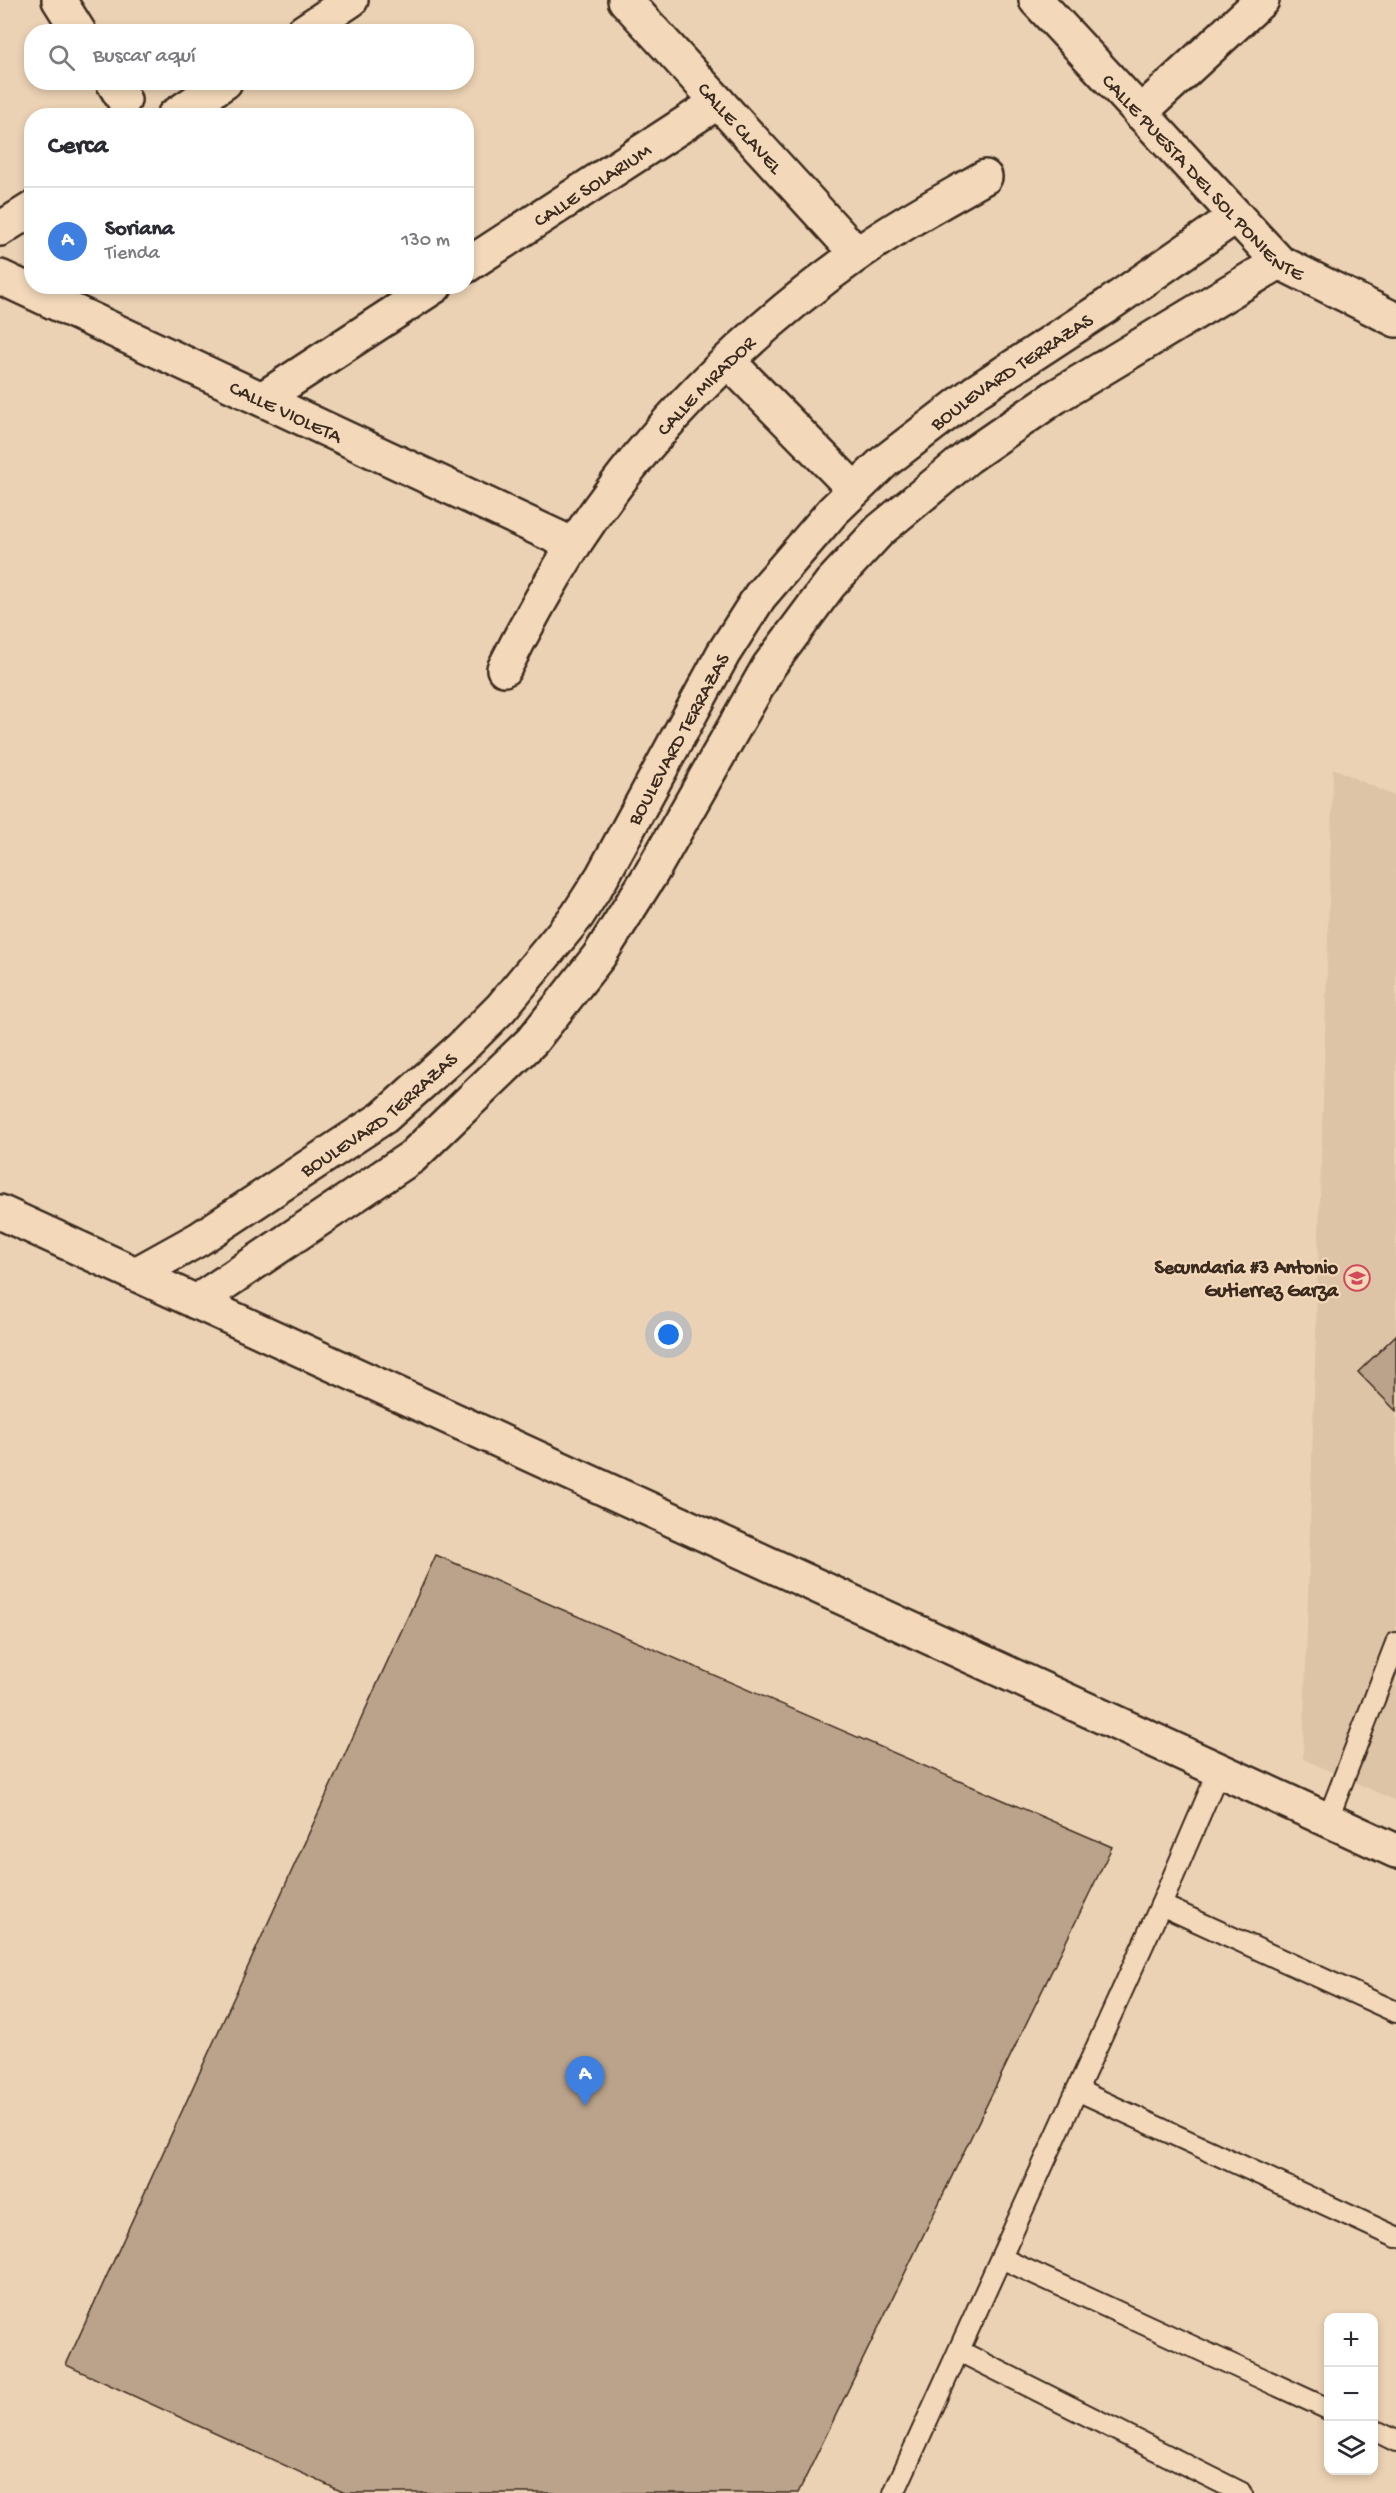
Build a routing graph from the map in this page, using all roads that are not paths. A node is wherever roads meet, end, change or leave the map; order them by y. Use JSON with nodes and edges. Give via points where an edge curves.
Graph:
{"nodes":[{"id":1,"x":59,"y":0,"type":"edge"},
{"id":2,"x":351,"y":0,"type":"edge"},
{"id":3,"x":625,"y":0,"type":"edge"},
{"id":4,"x":1036,"y":0,"type":"edge"},
{"id":5,"x":1262,"y":0,"type":"edge"},
{"id":6,"x":74,"y":24,"type":"edge"},
{"id":7,"x":315,"y":24,"type":"edge"},
{"id":8,"x":213,"y":90,"type":"edge"},
{"id":9,"x":718,"y":102,"type":"junction"},
{"id":10,"x":186,"y":108,"type":"edge"},
{"id":11,"x":1140,"y":112,"type":"junction"},
{"id":12,"x":985,"y":177,"type":"dead end"},
{"id":13,"x":24,"y":213,"type":"edge"},
{"id":14,"x":1236,"y":216,"type":"junction"},
{"id":15,"x":0,"y":229,"type":"edge"},
{"id":16,"x":857,"y":254,"type":"junction"},
{"id":17,"x":474,"y":261,"type":"edge"},
{"id":18,"x":1279,"y":262,"type":"junction"},
{"id":19,"x":0,"y":277,"type":"edge"},
{"id":20,"x":24,"y":288,"type":"edge"},
{"id":21,"x":37,"y":294,"type":"edge"},
{"id":22,"x":423,"y":294,"type":"edge"},
{"id":23,"x":1391,"y":310,"type":"edge"},
{"id":24,"x":728,"y":361,"type":"junction"},
{"id":25,"x":262,"y":399,"type":"junction"},
{"id":26,"x":855,"y":490,"type":"junction"},
{"id":27,"x":574,"y":544,"type":"junction"},
{"id":28,"x":504,"y":669,"type":"dead end"},
{"id":29,"x":0,"y":1212,"type":"edge"},
{"id":30,"x":136,"y":1274,"type":"junction"},
{"id":31,"x":196,"y":1302,"type":"junction"},
{"id":32,"x":1396,"y":1642,"type":"edge"},
{"id":33,"x":1219,"y":1770,"type":"junction"},
{"id":34,"x":1328,"y":1819,"type":"junction"},
{"id":35,"x":1396,"y":1851,"type":"edge"},
{"id":36,"x":1161,"y":1905,"type":"junction"},
{"id":37,"x":1396,"y":2012,"type":"edge"},
{"id":38,"x":1077,"y":2090,"type":"junction"},
{"id":39,"x":1396,"y":2237,"type":"edge"},
{"id":40,"x":1001,"y":2258,"type":"junction"},
{"id":41,"x":959,"y":2351,"type":"junction"},
{"id":42,"x":1324,"y":2407,"type":"edge"},
{"id":43,"x":1378,"y":2432,"type":"edge"},
{"id":44,"x":1396,"y":2441,"type":"edge"},
{"id":45,"x":894,"y":2493,"type":"edge"},
{"id":46,"x":1242,"y":2493,"type":"edge"}],
"edges":[{"from":1,"to":6,"type":"street"},
{"from":2,"to":7,"type":"street"},
{"from":3,"to":9,"type":"street","name":"CALLE CLAVEL"},
{"from":4,"to":11,"type":"street","name":"CALLE PUESTA DEL SOL PONIENTE"},
{"from":5,"to":11,"type":"street"},
{"from":8,"to":10,"type":"street"},
{"from":9,"to":16,"type":"street","name":"CALLE CLAVEL"},
{"from":9,"to":17,"type":"street","name":"CALLE SOLARIUM"},
{"from":11,"to":14,"type":"street","name":"CALLE PUESTA DEL SOL PONIENTE"},
{"from":12,"to":16,"type":"street","name":"CALLE MIRADOR"},
{"from":13,"to":15,"type":"street"},
{"from":14,"to":18,"type":"street","name":"CALLE PUESTA DEL SOL PONIENTE"},
{"from":14,"to":26,"type":"street","name":"BOULEVARD TERRAZAS","via":[[975,393],[884,462]]},
{"from":16,"to":24,"type":"street","name":"CALLE MIRADOR","via":[[769,322]]},
{"from":18,"to":23,"type":"street","name":"CALLE PUESTA DEL SOL PONIENTE"},
{"from":18,"to":31,"type":"street","name":"BOULEVARD TERRAZAS","via":[[1055,398],[968,457],[880,530],[830,584],[769,666],[652,872],[599,956],[532,1041],[412,1157]]},
{"from":19,"to":20,"type":"street","name":"CALLE VIOLETA"},
{"from":21,"to":25,"type":"street","name":"CALLE VIOLETA"},
{"from":22,"to":25,"type":"street"},
{"from":24,"to":26,"type":"street"},
{"from":24,"to":27,"type":"street","name":"CALLE MIRADOR","via":[[638,457]]},
{"from":25,"to":27,"type":"street","name":"CALLE VIOLETA"},
{"from":26,"to":30,"type":"street","name":"BOULEVARD TERRAZAS","via":[[798,549],[760,596],[723,654],[602,877],[577,916],[501,1008],[384,1117],[199,1239]]},
{"from":27,"to":28,"type":"street","name":"CALLE MIRADOR"},
{"from":29,"to":30,"type":"street"},
{"from":30,"to":31,"type":"street"},
{"from":31,"to":33,"type":"street"},
{"from":32,"to":34,"type":"lane"},
{"from":33,"to":34,"type":"street"},
{"from":33,"to":36,"type":"lane"},
{"from":34,"to":35,"type":"street"},
{"from":36,"to":37,"type":"lane"},
{"from":36,"to":38,"type":"lane"},
{"from":38,"to":39,"type":"lane"},
{"from":38,"to":40,"type":"lane"},
{"from":40,"to":41,"type":"lane"},
{"from":40,"to":42,"type":"lane"},
{"from":41,"to":45,"type":"lane"},
{"from":41,"to":46,"type":"lane"},
{"from":43,"to":44,"type":"lane"}]}
